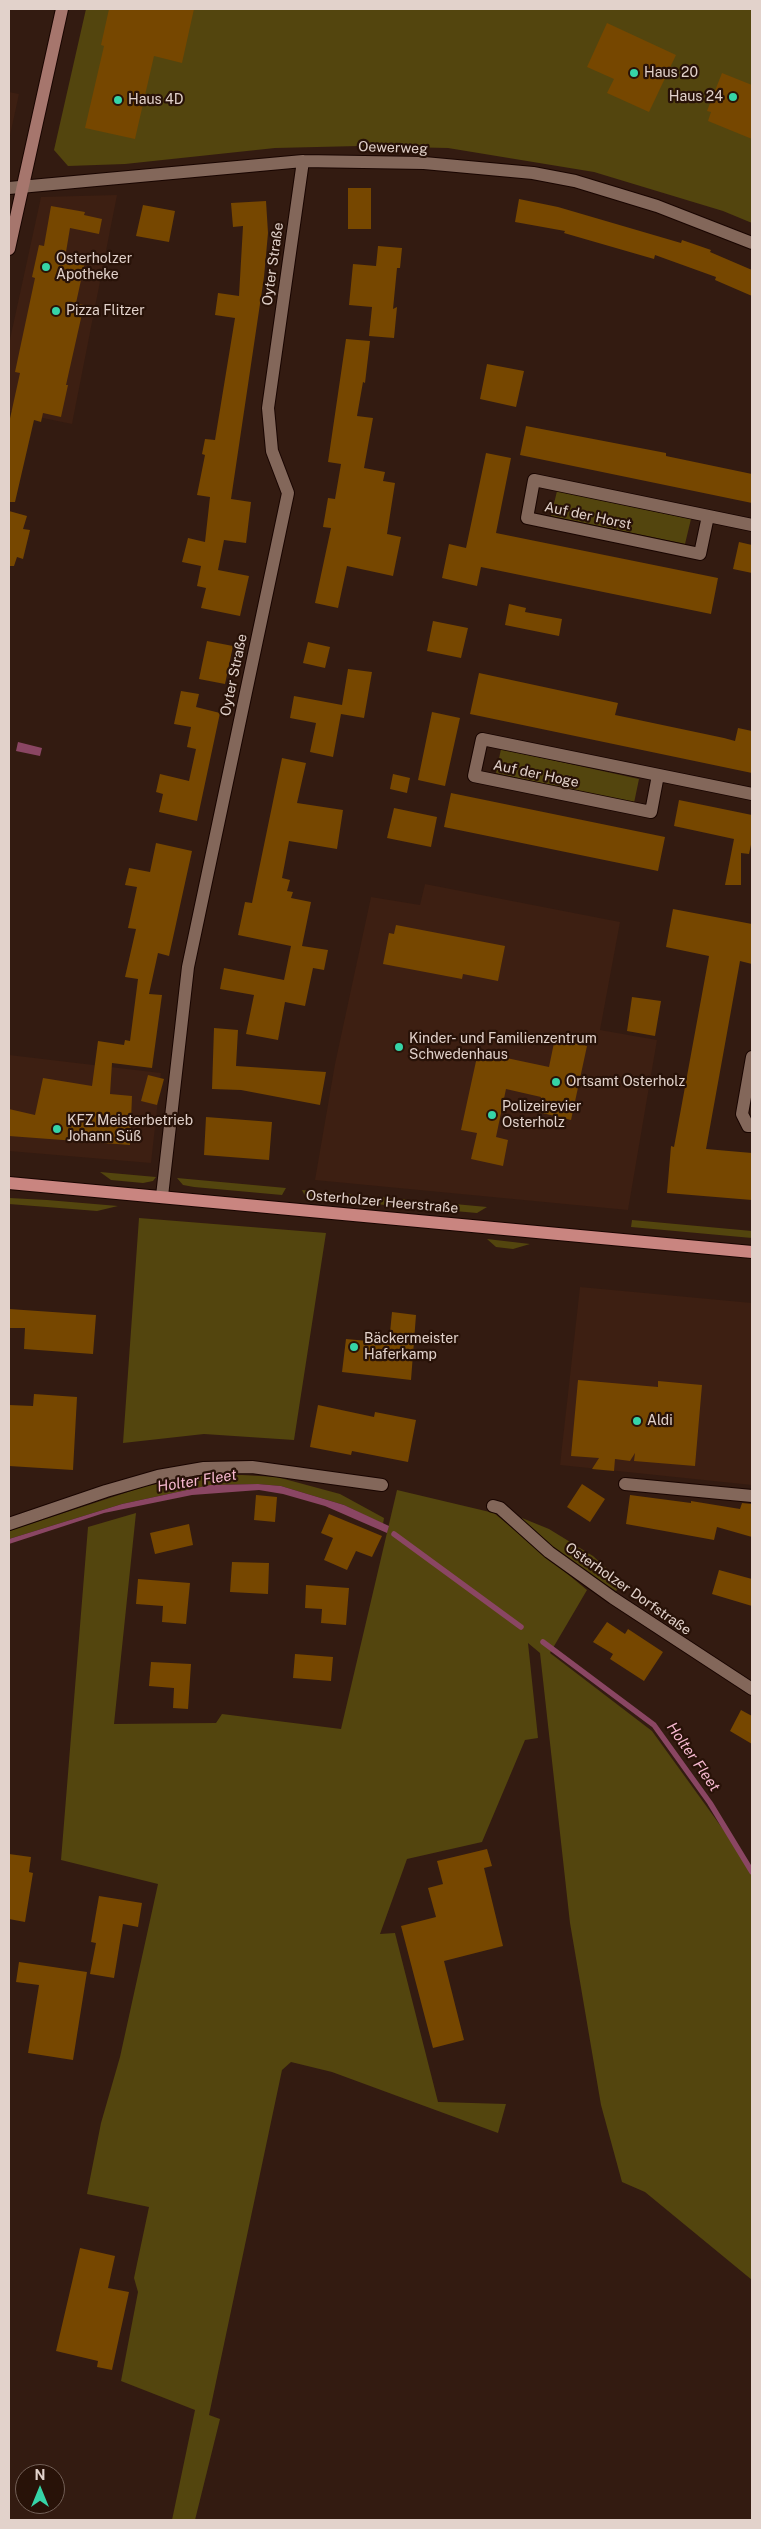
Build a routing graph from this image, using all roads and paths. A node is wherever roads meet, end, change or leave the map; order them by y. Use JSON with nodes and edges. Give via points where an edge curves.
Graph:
{"nodes":[{"id":1,"x":62,"y":9,"type":"edge"},
{"id":2,"x":303,"y":161,"type":"junction"},
{"id":3,"x":9,"y":188,"type":"edge"},
{"id":4,"x":22,"y":188,"type":"junction"},
{"id":5,"x":752,"y":243,"type":"edge"},
{"id":6,"x":9,"y":249,"type":"edge"},
{"id":7,"x":708,"y":516,"type":"junction"},
{"id":8,"x":752,"y":525,"type":"edge"},
{"id":9,"x":658,"y":775,"type":"junction"},
{"id":10,"x":752,"y":794,"type":"edge"},
{"id":11,"x":752,"y":1057,"type":"edge"},
{"id":12,"x":752,"y":1126,"type":"edge"},
{"id":13,"x":9,"y":1183,"type":"edge"},
{"id":14,"x":162,"y":1196,"type":"junction"},
{"id":15,"x":752,"y":1252,"type":"edge"},
{"id":16,"x":625,"y":1484,"type":"dead end"},
{"id":17,"x":382,"y":1485,"type":"dead end"},
{"id":18,"x":752,"y":1496,"type":"edge"},
{"id":19,"x":493,"y":1506,"type":"dead end"},
{"id":20,"x":9,"y":1524,"type":"edge"},
{"id":21,"x":752,"y":1689,"type":"edge"}],
"edges":[{"from":1,"to":4,"type":"main road"},
{"from":2,"to":4,"type":"street","name":"Oewerweg"},
{"from":2,"to":5,"type":"street","name":"Oewerweg","via":[[424,164],[533,173],[575,181],[657,206]]},
{"from":2,"to":14,"type":"street","name":"Oyter Straße","via":[[268,408],[272,451],[288,493],[188,967]]},
{"from":3,"to":4,"type":"street","name":"Oewerweg"},
{"from":4,"to":6,"type":"main road"},
{"from":7,"to":7,"type":"street","name":"Auf der Horst","via":[[534,480],[527,518],[700,554]]},
{"from":7,"to":8,"type":"street","name":"Auf der Horst"},
{"from":9,"to":9,"type":"street","name":"Auf der Hoge","via":[[482,739],[474,776],[651,812]]},
{"from":9,"to":10,"type":"street","name":"Auf der Hoge"},
{"from":11,"to":12,"type":"street","via":[[742,1114],[748,1126]]},
{"from":13,"to":14,"type":"main road","name":"Osterholzer Heerstraße"},
{"from":14,"to":15,"type":"main road","name":"Osterholzer Heerstraße"},
{"from":16,"to":18,"type":"street"},
{"from":17,"to":20,"type":"street","via":[[252,1467],[204,1468],[158,1476]]},
{"from":19,"to":21,"type":"street","name":"Osterholzer Dorfstraße","via":[[500,1508],[548,1552],[613,1598]]}]}
